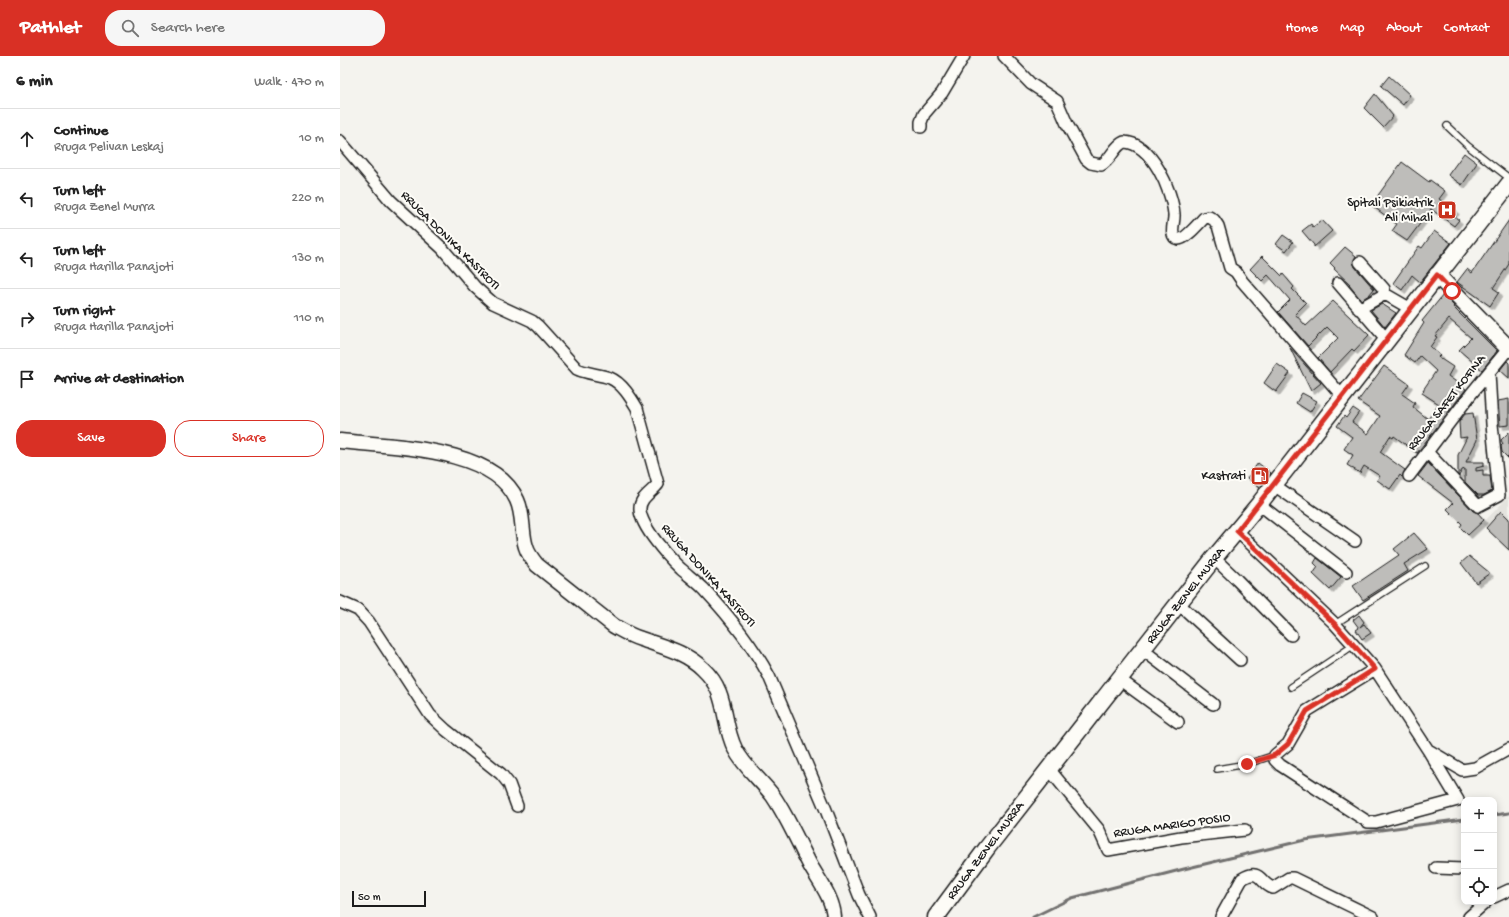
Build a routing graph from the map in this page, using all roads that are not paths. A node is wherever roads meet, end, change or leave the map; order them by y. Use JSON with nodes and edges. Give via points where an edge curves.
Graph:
{"nodes":[{"id":1,"x":964,"y":56,"type":"edge"},
{"id":2,"x":1004,"y":56,"type":"edge"},
{"id":3,"x":1447,"y":126,"type":"dead end"},
{"id":4,"x":921,"y":127,"type":"dead end"},
{"id":5,"x":340,"y":141,"type":"edge"},
{"id":6,"x":1509,"y":178,"type":"edge"},
{"id":7,"x":1509,"y":184,"type":"edge"},
{"id":8,"x":1360,"y":262,"type":"dead end"},
{"id":9,"x":1437,"y":275,"type":"junction"},
{"id":10,"x":1338,"y":283,"type":"dead end"},
{"id":11,"x":1385,"y":294,"type":"junction"},
{"id":12,"x":1359,"y":309,"type":"junction"},
{"id":13,"x":1411,"y":310,"type":"junction"},
{"id":14,"x":1387,"y":340,"type":"junction"},
{"id":15,"x":1509,"y":349,"type":"edge"},
{"id":16,"x":1489,"y":373,"type":"junction"},
{"id":17,"x":1343,"y":396,"type":"junction"},
{"id":18,"x":340,"y":441,"type":"edge"},
{"id":19,"x":1427,"y":452,"type":"junction"},
{"id":20,"x":1409,"y":476,"type":"dead end"},
{"id":21,"x":1274,"y":485,"type":"junction"},
{"id":22,"x":1259,"y":504,"type":"junction"},
{"id":23,"x":1237,"y":531,"type":"junction"},
{"id":24,"x":1355,"y":541,"type":"dead end"},
{"id":25,"x":1214,"y":558,"type":"junction"},
{"id":26,"x":1425,"y":566,"type":"dead end"},
{"id":27,"x":1346,"y":572,"type":"dead end"},
{"id":28,"x":340,"y":602,"type":"edge"},
{"id":29,"x":1179,"y":604,"type":"junction"},
{"id":30,"x":1335,"y":624,"type":"junction"},
{"id":31,"x":1291,"y":635,"type":"dead end"},
{"id":32,"x":1354,"y":645,"type":"junction"},
{"id":33,"x":1143,"y":650,"type":"junction"},
{"id":34,"x":1240,"y":660,"type":"dead end"},
{"id":35,"x":1375,"y":669,"type":"junction"},
{"id":36,"x":1119,"y":679,"type":"junction"},
{"id":37,"x":1291,"y":686,"type":"dead end"},
{"id":38,"x":1213,"y":704,"type":"dead end"},
{"id":39,"x":1178,"y":722,"type":"dead end"},
{"id":40,"x":1509,"y":749,"type":"edge"},
{"id":41,"x":1428,"y":750,"type":"junction"},
{"id":42,"x":1275,"y":755,"type":"junction"},
{"id":43,"x":1049,"y":769,"type":"junction"},
{"id":44,"x":1217,"y":769,"type":"dead end"},
{"id":45,"x":517,"y":806,"type":"dead end"},
{"id":46,"x":1245,"y":830,"type":"dead end"},
{"id":47,"x":1436,"y":868,"type":"dead end"},
{"id":48,"x":1461,"y":869,"type":"edge"},
{"id":49,"x":1509,"y":890,"type":"edge"},
{"id":50,"x":1497,"y":896,"type":"edge"},
{"id":51,"x":1483,"y":905,"type":"edge"},
{"id":52,"x":834,"y":915,"type":"edge"},
{"id":53,"x":870,"y":917,"type":"edge"},
{"id":54,"x":936,"y":917,"type":"edge"},
{"id":55,"x":1221,"y":917,"type":"edge"},
{"id":56,"x":1373,"y":917,"type":"edge"},
{"id":57,"x":1469,"y":917,"type":"edge"}],
"edges":[{"from":1,"to":4,"type":"street","via":[[942,93],[924,114]]},
{"from":2,"to":17,"type":"street","via":[[1031,84],[1057,101],[1086,159],[1102,165],[1124,142],[1132,144],[1152,160],[1160,170],[1172,202],[1174,236],[1182,238],[1204,218],[1214,220],[1230,268]]},
{"from":3,"to":6,"type":"lane"},
{"from":5,"to":53,"type":"street","name":"RRUGA DONIKA KASTROTI","via":[[391,201],[442,248],[465,277],[484,295],[502,308],[532,321],[577,370],[610,378],[632,400],[637,408],[658,484],[640,503],[642,519],[671,559],[703,588],[761,660]]},
{"from":7,"to":9,"type":"main road","name":"RRUGA ZENEL MURRA"},
{"from":8,"to":11,"type":"street","via":[[1384,289]]},
{"from":9,"to":13,"type":"main road","name":"RRUGA ZENEL MURRA"},
{"from":9,"to":15,"type":"main road"},
{"from":10,"to":12,"type":"street"},
{"from":11,"to":12,"type":"street"},
{"from":11,"to":13,"type":"street"},
{"from":12,"to":14,"type":"street"},
{"from":13,"to":14,"type":"main road","name":"RRUGA ZENEL MURRA"},
{"from":14,"to":17,"type":"main road","name":"RRUGA ZENEL MURRA"},
{"from":15,"to":16,"type":"street","name":"RRUGA SAFET KOFINA"},
{"from":16,"to":19,"type":"street","name":"RRUGA SAFET KOFINA"},
{"from":16,"to":19,"type":"street","via":[[1499,495],[1478,506]]},
{"from":17,"to":21,"type":"main road","name":"RRUGA ZENEL MURRA"},
{"from":18,"to":52,"type":"street","via":[[424,449],[465,458],[492,472],[511,489],[517,499],[521,510],[525,546],[537,565],[614,626],[642,640],[678,652],[703,668],[719,689],[735,748],[786,816],[829,899]]},
{"from":19,"to":20,"type":"street","name":"RRUGA SAFET KOFINA"},
{"from":21,"to":22,"type":"main road","name":"RRUGA ZENEL MURRA"},
{"from":21,"to":24,"type":"street"},
{"from":22,"to":23,"type":"main road","name":"RRUGA ZENEL MURRA"},
{"from":22,"to":27,"type":"street"},
{"from":23,"to":25,"type":"main road","name":"RRUGA ZENEL MURRA"},
{"from":23,"to":30,"type":"street"},
{"from":25,"to":29,"type":"main road","name":"RRUGA ZENEL MURRA"},
{"from":25,"to":31,"type":"street"},
{"from":26,"to":30,"type":"lane"},
{"from":28,"to":45,"type":"street","via":[[358,610],[369,622],[430,715],[501,774],[509,784]]},
{"from":29,"to":33,"type":"main road","name":"RRUGA ZENEL MURRA"},
{"from":29,"to":34,"type":"street"},
{"from":30,"to":32,"type":"street"},
{"from":32,"to":35,"type":"street"},
{"from":32,"to":37,"type":"lane"},
{"from":33,"to":36,"type":"main road","name":"RRUGA ZENEL MURRA"},
{"from":33,"to":38,"type":"street"},
{"from":35,"to":41,"type":"street"},
{"from":35,"to":42,"type":"street","via":[[1307,711],[1288,744]]},
{"from":36,"to":39,"type":"street"},
{"from":36,"to":43,"type":"main road","name":"RRUGA ZENEL MURRA"},
{"from":40,"to":41,"type":"street","via":[[1475,768],[1462,770]]},
{"from":41,"to":42,"type":"street","via":[[1458,800],[1376,822],[1368,822],[1361,818],[1280,765],[1275,760]]},
{"from":42,"to":44,"type":"lane","via":[[1247,764]]},
{"from":43,"to":46,"type":"street","name":"RRUGA MARIGO POSIO","via":[[1099,830],[1108,850],[1181,837]]},
{"from":43,"to":54,"type":"main road","name":"RRUGA ZENEL MURRA"},
{"from":47,"to":48,"type":"street"},
{"from":49,"to":50,"type":"street"},
{"from":51,"to":57,"type":"street"},
{"from":55,"to":56,"type":"street","via":[[1242,879],[1255,875],[1273,888],[1293,878]]}]}
